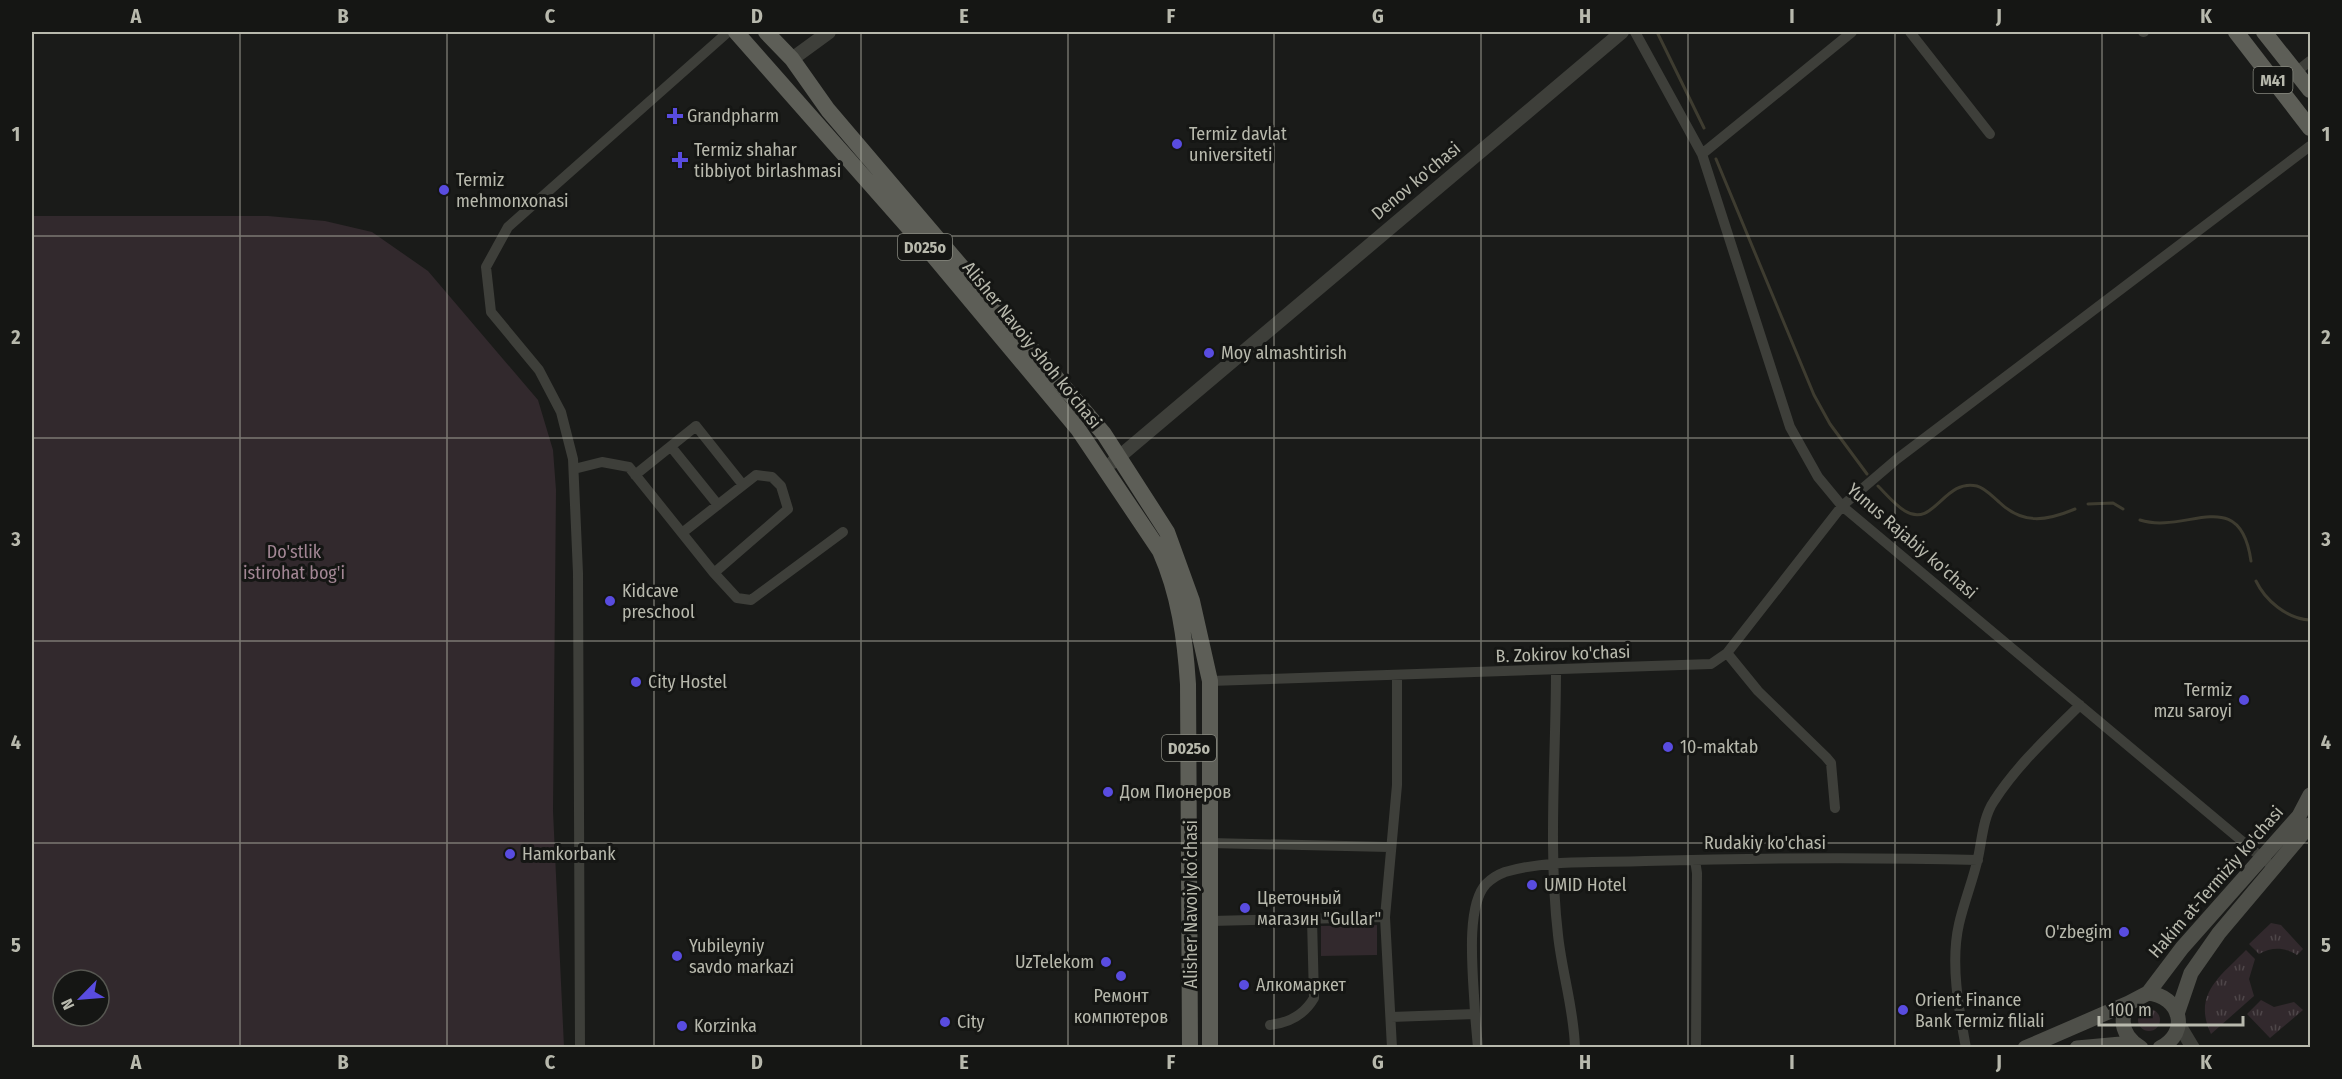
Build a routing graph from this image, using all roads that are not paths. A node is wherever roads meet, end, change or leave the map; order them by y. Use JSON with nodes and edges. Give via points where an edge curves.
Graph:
{"nodes":[{"id":1,"x":728,"y":32,"type":"edge"},
{"id":2,"x":736,"y":32,"type":"edge"},
{"id":3,"x":766,"y":32,"type":"edge"},
{"id":4,"x":828,"y":32,"type":"edge"},
{"id":5,"x":1622,"y":32,"type":"edge"},
{"id":6,"x":1635,"y":32,"type":"edge"},
{"id":7,"x":1852,"y":32,"type":"edge"},
{"id":8,"x":1911,"y":32,"type":"edge"},
{"id":9,"x":2236,"y":32,"type":"edge"},
{"id":10,"x":2264,"y":32,"type":"edge"},
{"id":11,"x":793,"y":61,"type":"junction"},
{"id":12,"x":2310,"y":61,"type":"edge"},
{"id":13,"x":2296,"y":72,"type":"junction"},
{"id":14,"x":776,"y":76,"type":"junction"},
{"id":15,"x":2310,"y":90,"type":"edge"},
{"id":16,"x":2310,"y":128,"type":"edge"},
{"id":17,"x":1990,"y":134,"type":"dead end"},
{"id":18,"x":2310,"y":146,"type":"edge"},
{"id":19,"x":1702,"y":154,"type":"junction"},
{"id":20,"x":672,"y":448,"type":"junction"},
{"id":21,"x":1119,"y":456,"type":"junction"},
{"id":22,"x":1106,"y":468,"type":"junction"},
{"id":23,"x":574,"y":469,"type":"junction"},
{"id":24,"x":635,"y":475,"type":"junction"},
{"id":25,"x":743,"y":485,"type":"junction"},
{"id":26,"x":718,"y":505,"type":"junction"},
{"id":27,"x":1842,"y":506,"type":"junction"},
{"id":28,"x":843,"y":531,"type":"dead end"},
{"id":29,"x":682,"y":533,"type":"junction"},
{"id":30,"x":714,"y":573,"type":"junction"},
{"id":31,"x":1727,"y":653,"type":"junction"},
{"id":32,"x":1556,"y":670,"type":"junction"},
{"id":33,"x":1398,"y":675,"type":"junction"},
{"id":34,"x":1210,"y":681,"type":"junction"},
{"id":35,"x":2080,"y":705,"type":"junction"},
{"id":36,"x":2310,"y":795,"type":"edge"},
{"id":37,"x":1835,"y":808,"type":"dead end"},
{"id":38,"x":2310,"y":825,"type":"edge"},
{"id":39,"x":1210,"y":843,"type":"junction"},
{"id":40,"x":1389,"y":847,"type":"junction"},
{"id":41,"x":1695,"y":860,"type":"junction"},
{"id":42,"x":1978,"y":860,"type":"junction"},
{"id":43,"x":1554,"y":864,"type":"junction"},
{"id":44,"x":2268,"y":864,"type":"junction"},
{"id":45,"x":1385,"y":917,"type":"junction"},
{"id":46,"x":1312,"y":919,"type":"junction"},
{"id":47,"x":1211,"y":921,"type":"junction"},
{"id":48,"x":2148,"y":993,"type":"junction"},
{"id":49,"x":2129,"y":1003,"type":"junction"},
{"id":50,"x":1475,"y":1014,"type":"junction"},
{"id":51,"x":1391,"y":1017,"type":"junction"},
{"id":52,"x":2178,"y":1019,"type":"junction"},
{"id":53,"x":1270,"y":1025,"type":"dead end"},
{"id":54,"x":2136,"y":1045,"type":"edge"},
{"id":55,"x":580,"y":1047,"type":"edge"},
{"id":56,"x":1190,"y":1047,"type":"edge"},
{"id":57,"x":1210,"y":1047,"type":"edge"},
{"id":58,"x":1392,"y":1047,"type":"edge"},
{"id":59,"x":1478,"y":1047,"type":"edge"},
{"id":60,"x":1575,"y":1047,"type":"edge"},
{"id":61,"x":1696,"y":1047,"type":"edge"},
{"id":62,"x":1966,"y":1047,"type":"edge"},
{"id":63,"x":2025,"y":1047,"type":"edge"},
{"id":64,"x":2079,"y":1047,"type":"edge"},
{"id":65,"x":2160,"y":1047,"type":"edge"},
{"id":66,"x":2193,"y":1047,"type":"edge"}],
"edges":[{"from":1,"to":23,"type":"street","via":[[508,227],[486,267],[492,312],[539,370],[561,412]]},
{"from":2,"to":14,"type":"main road","name":"Alisher Navoiy shoh ko'chasi","number":"D025o"},
{"from":3,"to":11,"type":"main road","name":"Alisher Navoiy shoh ko'chasi","number":"D025o"},
{"from":4,"to":11,"type":"street"},
{"from":5,"to":21,"type":"street","name":"Denov ko'chasi"},
{"from":6,"to":19,"type":"street","name":"Yunus Rajabiy ko'chasi"},
{"from":7,"to":19,"type":"street"},
{"from":8,"to":17,"type":"street"},
{"from":9,"to":16,"type":"main road","number":"M41"},
{"from":10,"to":13,"type":"main road","number":"M41"},
{"from":11,"to":14,"type":"main road","via":[[794,68],[788,76]]},
{"from":11,"to":21,"type":"main road","name":"Alisher Navoiy shoh ko'chasi","number":"D025o","via":[[828,110]]},
{"from":12,"to":13,"type":"street"},
{"from":13,"to":15,"type":"main road","number":"M41"},
{"from":14,"to":22,"type":"main road","name":"Alisher Navoiy shoh ko'chasi","number":"D025o","via":[[931,253]]},
{"from":18,"to":27,"type":"street","name":"B. Zokirov ko'chasi","via":[[1897,459]]},
{"from":19,"to":27,"type":"street","name":"Yunus Rajabiy ko'chasi","via":[[1790,427],[1818,477]]},
{"from":20,"to":24,"type":"street"},
{"from":20,"to":25,"type":"street","via":[[696,426]]},
{"from":20,"to":26,"type":"street"},
{"from":21,"to":22,"type":"street","name":"Denov ko'chasi"},
{"from":21,"to":34,"type":"main road","name":"Alisher Navoiy ko’chasi","via":[[1167,532],[1192,601]]},
{"from":22,"to":56,"type":"main road","name":"Alisher Navoiy ko’chasi","number":"D025o","via":[[1160,551],[1172,581],[1185,638]]},
{"from":23,"to":24,"type":"street","via":[[602,462],[628,467]]},
{"from":23,"to":55,"type":"street"},
{"from":24,"to":29,"type":"street"},
{"from":25,"to":26,"type":"street"},
{"from":25,"to":30,"type":"street","via":[[756,475],[772,477],[781,486],[788,509]]},
{"from":26,"to":29,"type":"street"},
{"from":27,"to":31,"type":"street","name":"B. Zokirov ko'chasi"},
{"from":27,"to":35,"type":"street","name":"Yunus Rajabiy ko'chasi"},
{"from":28,"to":30,"type":"street","via":[[751,600],[737,598]]},
{"from":29,"to":30,"type":"street"},
{"from":31,"to":32,"type":"street","name":"B. Zokirov ko'chasi","via":[[1710,664],[1698,666]]},
{"from":31,"to":37,"type":"street","via":[[1758,691],[1831,764]]},
{"from":32,"to":33,"type":"street","name":"B. Zokirov ko'chasi"},
{"from":32,"to":43,"type":"street"},
{"from":33,"to":34,"type":"street","name":"B. Zokirov ko'chasi"},
{"from":33,"to":40,"type":"street","via":[[1397,785]]},
{"from":34,"to":39,"type":"main road","name":"Alisher Navoiy ko’chasi"},
{"from":35,"to":42,"type":"street","via":[[1993,802]]},
{"from":35,"to":44,"type":"street","name":"Yunus Rajabiy ko'chasi"},
{"from":36,"to":44,"type":"main road","name":"Hakim at-Termiziy ko'chasi"},
{"from":38,"to":44,"type":"main road","name":"Hakim at-Termiziy ko'chasi"},
{"from":39,"to":40,"type":"street"},
{"from":39,"to":47,"type":"main road","name":"Alisher Navoiy ko’chasi"},
{"from":40,"to":45,"type":"street"},
{"from":41,"to":42,"type":"street","name":"Rudakiy ko'chasi"},
{"from":41,"to":43,"type":"street","name":"Rudakiy ko'chasi"},
{"from":41,"to":61,"type":"street"},
{"from":42,"to":62,"type":"street","via":[[1958,926],[1956,956]]},
{"from":43,"to":50,"type":"street","name":"Rudakiy ko'chasi","via":[[1493,877],[1477,900],[1473,931]]},
{"from":43,"to":60,"type":"street","via":[[1558,936],[1575,1020]]},
{"from":44,"to":48,"type":"main road","name":"Hakim at-Termiziy ko'chasi","via":[[2182,948]]},
{"from":44,"to":52,"type":"main road","name":"Hakim at-Termiziy ko'chasi","via":[[2191,973]]},
{"from":45,"to":46,"type":"street"},
{"from":45,"to":51,"type":"street"},
{"from":46,"to":47,"type":"street"},
{"from":46,"to":53,"type":"street","via":[[1314,998],[1310,1006],[1287,1023]]},
{"from":47,"to":57,"type":"main road","name":"Alisher Navoiy ko’chasi"},
{"from":48,"to":49,"type":"main road"},
{"from":48,"to":52,"type":"main road","via":[[2166,998]]},
{"from":49,"to":54,"type":"main road","via":[[2122,1019],[2126,1036]]},
{"from":49,"to":63,"type":"main road"},
{"from":50,"to":51,"type":"street"},
{"from":50,"to":59,"type":"street","name":"Rudakiy ko'chasi"},
{"from":51,"to":58,"type":"street"},
{"from":52,"to":65,"type":"main road","name":"Hakim at-Termiziy ko'chasi","via":[[2172,1038]]},
{"from":52,"to":66,"type":"street"},
{"from":54,"to":64,"type":"main road"}]}
